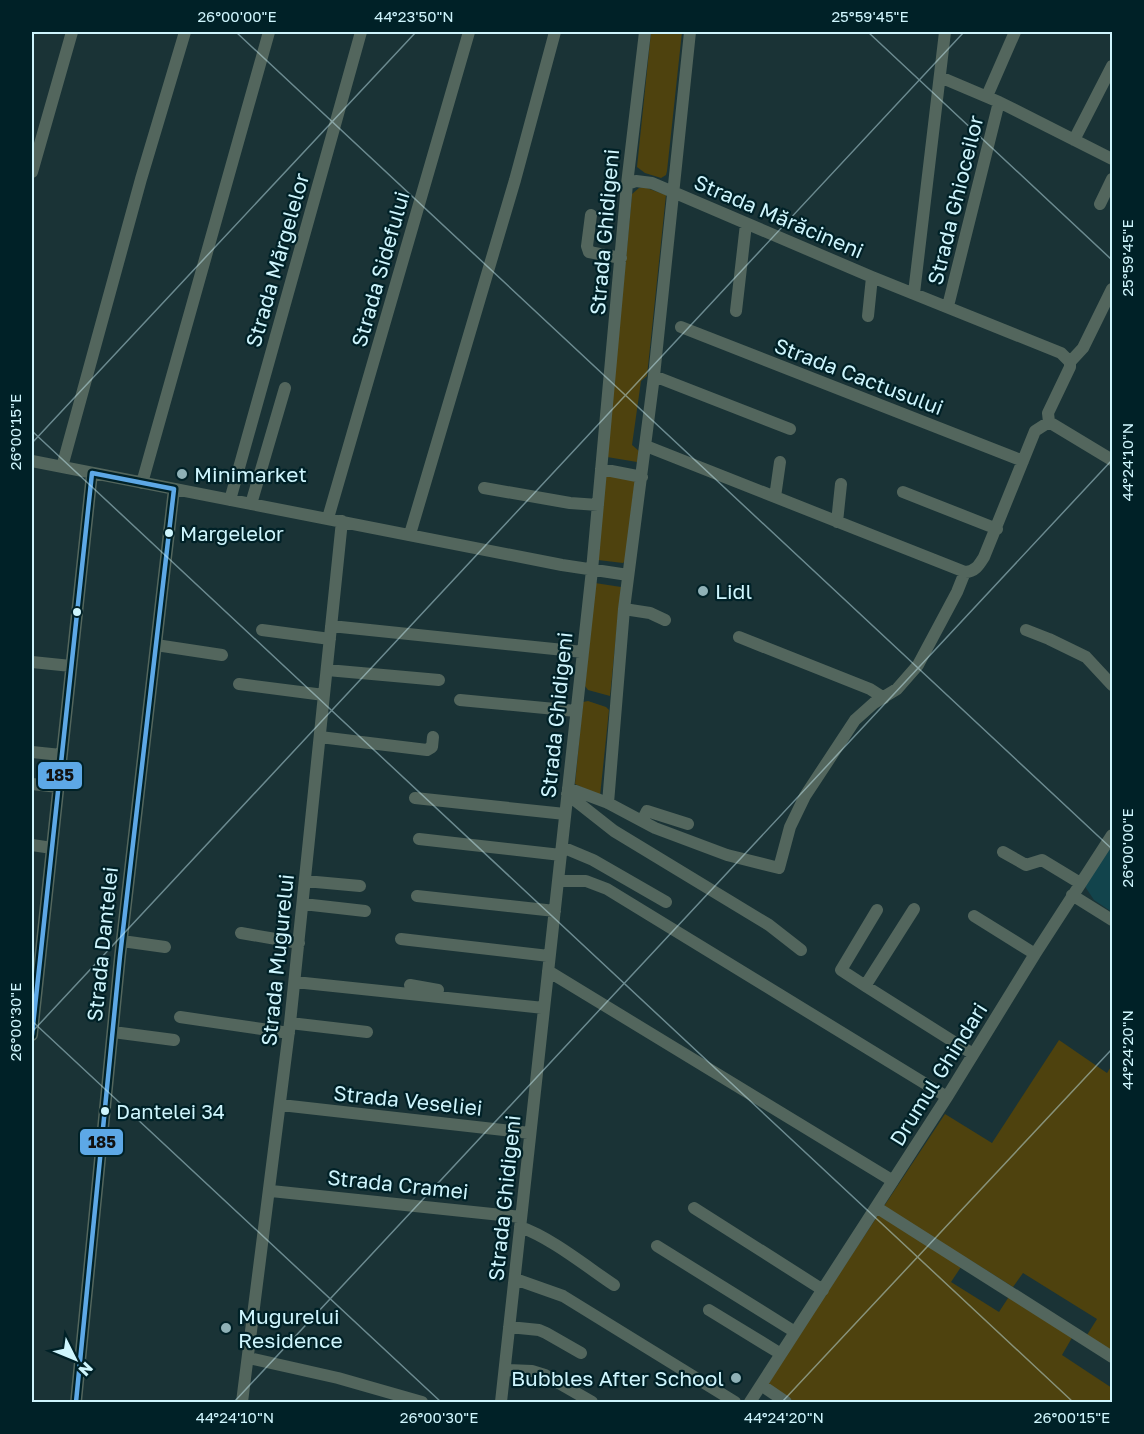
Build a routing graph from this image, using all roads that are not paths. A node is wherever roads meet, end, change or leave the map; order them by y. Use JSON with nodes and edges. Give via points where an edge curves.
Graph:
{"nodes":[{"id":1,"x":72,"y":32,"type":"edge"},
{"id":2,"x":185,"y":32,"type":"edge"},
{"id":3,"x":269,"y":32,"type":"edge"},
{"id":4,"x":361,"y":32,"type":"edge"},
{"id":5,"x":469,"y":32,"type":"edge"},
{"id":6,"x":555,"y":32,"type":"edge"},
{"id":7,"x":645,"y":32,"type":"edge"},
{"id":8,"x":690,"y":32,"type":"edge"},
{"id":9,"x":942,"y":32,"type":"edge"},
{"id":10,"x":1015,"y":32,"type":"edge"},
{"id":11,"x":1113,"y":66,"type":"edge"},
{"id":12,"x":940,"y":77,"type":"junction"},
{"id":13,"x":987,"y":96,"type":"junction"},
{"id":14,"x":999,"y":102,"type":"junction"},
{"id":15,"x":1074,"y":140,"type":"junction"},
{"id":16,"x":1113,"y":159,"type":"edge"},
{"id":17,"x":32,"y":172,"type":"edge"},
{"id":18,"x":1113,"y":179,"type":"edge"},
{"id":19,"x":627,"y":184,"type":"junction"},
{"id":20,"x":673,"y":193,"type":"junction"},
{"id":21,"x":1100,"y":204,"type":"dead end"},
{"id":22,"x":591,"y":215,"type":"dead end"},
{"id":23,"x":746,"y":224,"type":"junction"},
{"id":24,"x":621,"y":258,"type":"junction"},
{"id":25,"x":872,"y":277,"type":"junction"},
{"id":26,"x":1113,"y":289,"type":"edge"},
{"id":27,"x":914,"y":293,"type":"junction"},
{"id":28,"x":948,"y":306,"type":"junction"},
{"id":29,"x":736,"y":311,"type":"dead end"},
{"id":30,"x":868,"y":316,"type":"dead end"},
{"id":31,"x":681,"y":327,"type":"dead end"},
{"id":32,"x":1070,"y":362,"type":"junction"},
{"id":33,"x":654,"y":376,"type":"junction"},
{"id":34,"x":285,"y":388,"type":"dead end"},
{"id":35,"x":1049,"y":422,"type":"junction"},
{"id":36,"x":790,"y":429,"type":"dead end"},
{"id":37,"x":646,"y":446,"type":"junction"},
{"id":38,"x":1113,"y":460,"type":"edge"},
{"id":39,"x":32,"y":461,"type":"edge"},
{"id":40,"x":1023,"y":461,"type":"junction"},
{"id":41,"x":780,"y":462,"type":"dead end"},
{"id":42,"x":62,"y":467,"type":"junction"},
{"id":43,"x":601,"y":469,"type":"junction"},
{"id":44,"x":92,"y":474,"type":"junction"},
{"id":45,"x":642,"y":477,"type":"junction"},
{"id":46,"x":142,"y":483,"type":"junction"},
{"id":47,"x":841,"y":484,"type":"dead end"},
{"id":48,"x":484,"y":488,"type":"dead end"},
{"id":49,"x":174,"y":489,"type":"junction"},
{"id":50,"x":903,"y":492,"type":"dead end"},
{"id":51,"x":775,"y":497,"type":"junction"},
{"id":52,"x":230,"y":500,"type":"junction"},
{"id":53,"x":252,"y":504,"type":"junction"},
{"id":54,"x":598,"y":505,"type":"junction"},
{"id":55,"x":328,"y":518,"type":"junction"},
{"id":56,"x":342,"y":521,"type":"junction"},
{"id":57,"x":837,"y":522,"type":"junction"},
{"id":58,"x":996,"y":529,"type":"junction"},
{"id":59,"x":410,"y":534,"type":"junction"},
{"id":60,"x":592,"y":570,"type":"junction"},
{"id":61,"x":970,"y":571,"type":"junction"},
{"id":62,"x":628,"y":575,"type":"junction"},
{"id":63,"x":624,"y":609,"type":"junction"},
{"id":64,"x":665,"y":620,"type":"dead end"},
{"id":65,"x":262,"y":630,"type":"dead end"},
{"id":66,"x":1026,"y":630,"type":"dead end"},
{"id":67,"x":330,"y":632,"type":"junction"},
{"id":68,"x":739,"y":637,"type":"dead end"},
{"id":69,"x":156,"y":645,"type":"junction"},
{"id":70,"x":583,"y":652,"type":"junction"},
{"id":71,"x":222,"y":655,"type":"dead end"},
{"id":72,"x":32,"y":662,"type":"edge"},
{"id":73,"x":71,"y":666,"type":"junction"},
{"id":74,"x":327,"y":670,"type":"junction"},
{"id":75,"x":439,"y":680,"type":"dead end"},
{"id":76,"x":239,"y":684,"type":"dead end"},
{"id":77,"x":1113,"y":685,"type":"edge"},
{"id":78,"x":324,"y":695,"type":"junction"},
{"id":79,"x":884,"y":698,"type":"junction"},
{"id":80,"x":460,"y":700,"type":"dead end"},
{"id":81,"x":576,"y":711,"type":"junction"},
{"id":82,"x":320,"y":737,"type":"junction"},
{"id":83,"x":433,"y":737,"type":"dead end"},
{"id":84,"x":32,"y":752,"type":"edge"},
{"id":85,"x":62,"y":755,"type":"junction"},
{"id":86,"x":32,"y":784,"type":"edge"},
{"id":87,"x":58,"y":787,"type":"junction"},
{"id":88,"x":567,"y":791,"type":"junction"},
{"id":89,"x":415,"y":798,"type":"dead end"},
{"id":90,"x":608,"y":803,"type":"junction"},
{"id":91,"x":565,"y":814,"type":"junction"},
{"id":92,"x":642,"y":822,"type":"junction"},
{"id":93,"x":688,"y":824,"type":"dead end"},
{"id":94,"x":1113,"y":835,"type":"edge"},
{"id":95,"x":419,"y":839,"type":"dead end"},
{"id":96,"x":32,"y":846,"type":"edge"},
{"id":97,"x":52,"y":848,"type":"junction"},
{"id":98,"x":561,"y":851,"type":"junction"},
{"id":99,"x":1003,"y":852,"type":"dead end"},
{"id":100,"x":305,"y":881,"type":"junction"},
{"id":101,"x":558,"y":881,"type":"junction"},
{"id":102,"x":1080,"y":883,"type":"junction"},
{"id":103,"x":360,"y":886,"type":"dead end"},
{"id":104,"x":1072,"y":895,"type":"junction"},
{"id":105,"x":417,"y":896,"type":"dead end"},
{"id":106,"x":666,"y":902,"type":"dead end"},
{"id":107,"x":303,"y":904,"type":"junction"},
{"id":108,"x":877,"y":909,"type":"dead end"},
{"id":109,"x":914,"y":909,"type":"dead end"},
{"id":110,"x":365,"y":911,"type":"dead end"},
{"id":111,"x":555,"y":911,"type":"junction"},
{"id":112,"x":974,"y":916,"type":"dead end"},
{"id":113,"x":1113,"y":920,"type":"edge"},
{"id":114,"x":241,"y":933,"type":"dead end"},
{"id":115,"x":401,"y":939,"type":"dead end"},
{"id":116,"x":122,"y":941,"type":"junction"},
{"id":117,"x":299,"y":943,"type":"junction"},
{"id":118,"x":165,"y":947,"type":"dead end"},
{"id":119,"x":801,"y":950,"type":"dead end"},
{"id":120,"x":1035,"y":954,"type":"junction"},
{"id":121,"x":549,"y":956,"type":"junction"},
{"id":122,"x":548,"y":971,"type":"junction"},
{"id":123,"x":295,"y":982,"type":"junction"},
{"id":124,"x":410,"y":985,"type":"dead end"},
{"id":125,"x":867,"y":987,"type":"junction"},
{"id":126,"x":33,"y":997,"type":"edge"},
{"id":127,"x":544,"y":1005,"type":"junction"},
{"id":128,"x":180,"y":1017,"type":"dead end"},
{"id":129,"x":290,"y":1028,"type":"junction"},
{"id":130,"x":112,"y":1032,"type":"junction"},
{"id":131,"x":367,"y":1032,"type":"dead end"},
{"id":132,"x":32,"y":1035,"type":"edge"},
{"id":133,"x":174,"y":1040,"type":"dead end"},
{"id":134,"x":973,"y":1054,"type":"junction"},
{"id":135,"x":947,"y":1097,"type":"junction"},
{"id":136,"x":281,"y":1105,"type":"junction"},
{"id":137,"x":530,"y":1132,"type":"junction"},
{"id":138,"x":893,"y":1181,"type":"junction"},
{"id":139,"x":271,"y":1191,"type":"junction"},
{"id":140,"x":876,"y":1207,"type":"junction"},
{"id":141,"x":694,"y":1208,"type":"dead end"},
{"id":142,"x":521,"y":1222,"type":"junction"},
{"id":143,"x":657,"y":1246,"type":"dead end"},
{"id":144,"x":515,"y":1279,"type":"junction"},
{"id":145,"x":614,"y":1286,"type":"dead end"},
{"id":146,"x":822,"y":1290,"type":"junction"},
{"id":147,"x":709,"y":1310,"type":"dead end"},
{"id":148,"x":509,"y":1327,"type":"junction"},
{"id":149,"x":795,"y":1332,"type":"junction"},
{"id":150,"x":581,"y":1353,"type":"dead end"},
{"id":151,"x":781,"y":1354,"type":"junction"},
{"id":152,"x":1113,"y":1357,"type":"edge"},
{"id":153,"x":249,"y":1358,"type":"junction"},
{"id":154,"x":505,"y":1370,"type":"junction"},
{"id":155,"x":761,"y":1385,"type":"junction"},
{"id":156,"x":76,"y":1402,"type":"edge"},
{"id":157,"x":242,"y":1402,"type":"edge"},
{"id":158,"x":423,"y":1402,"type":"edge"},
{"id":159,"x":501,"y":1402,"type":"edge"},
{"id":160,"x":592,"y":1402,"type":"edge"},
{"id":161,"x":735,"y":1402,"type":"edge"},
{"id":162,"x":750,"y":1402,"type":"edge"},
{"id":163,"x":786,"y":1402,"type":"edge"}],
"edges":[{"from":1,"to":17,"type":"street"},
{"from":2,"to":42,"type":"street"},
{"from":3,"to":46,"type":"street"},
{"from":4,"to":52,"type":"street","name":"Strada Mărgelelor"},
{"from":5,"to":55,"type":"street","name":"Strada Sidefului"},
{"from":6,"to":59,"type":"street"},
{"from":7,"to":19,"type":"street","name":"Strada Ghidigeni"},
{"from":8,"to":20,"type":"street"},
{"from":9,"to":12,"type":"street"},
{"from":10,"to":13,"type":"street","name":"Strada Ghioceilor"},
{"from":11,"to":15,"type":"street"},
{"from":12,"to":13,"type":"street"},
{"from":12,"to":27,"type":"street"},
{"from":13,"to":14,"type":"street"},
{"from":14,"to":15,"type":"street"},
{"from":14,"to":28,"type":"street","name":"Strada Ghioceilor"},
{"from":15,"to":16,"type":"street"},
{"from":18,"to":21,"type":"street"},
{"from":19,"to":20,"type":"street","name":"Strada Mărăcineni","via":[[652,183]]},
{"from":19,"to":24,"type":"street","name":"Strada Ghidigeni"},
{"from":20,"to":23,"type":"street","name":"Strada Mărăcineni"},
{"from":20,"to":33,"type":"street"},
{"from":22,"to":24,"type":"street","via":[[589,252]]},
{"from":23,"to":25,"type":"street","name":"Strada Mărăcineni"},
{"from":23,"to":29,"type":"street"},
{"from":24,"to":43,"type":"street","name":"Strada Ghidigeni"},
{"from":25,"to":27,"type":"street","name":"Strada Mărăcineni"},
{"from":25,"to":30,"type":"street"},
{"from":26,"to":32,"type":"street","via":[[1083,348]]},
{"from":27,"to":28,"type":"street","name":"Strada Mărăcineni"},
{"from":28,"to":32,"type":"street","name":"Strada Mărăcineni","via":[[1061,353]]},
{"from":31,"to":40,"type":"street","name":"Strada Cactusului"},
{"from":32,"to":35,"type":"street","via":[[1048,414]]},
{"from":33,"to":36,"type":"street"},
{"from":33,"to":37,"type":"street"},
{"from":34,"to":53,"type":"street"},
{"from":35,"to":38,"type":"street"},
{"from":35,"to":40,"type":"street","via":[[1035,431]]},
{"from":37,"to":45,"type":"street"},
{"from":37,"to":51,"type":"street"},
{"from":39,"to":42,"type":"street"},
{"from":40,"to":58,"type":"street"},
{"from":41,"to":51,"type":"street"},
{"from":42,"to":44,"type":"street"},
{"from":43,"to":45,"type":"street"},
{"from":43,"to":54,"type":"street","name":"Strada Ghidigeni"},
{"from":44,"to":46,"type":"street"},
{"from":44,"to":73,"type":"street"},
{"from":45,"to":62,"type":"street"},
{"from":46,"to":49,"type":"street"},
{"from":47,"to":57,"type":"street"},
{"from":48,"to":54,"type":"street"},
{"from":49,"to":52,"type":"street"},
{"from":49,"to":69,"type":"street","name":"Strada Dantelei"},
{"from":50,"to":58,"type":"street"},
{"from":51,"to":57,"type":"street"},
{"from":52,"to":53,"type":"street"},
{"from":53,"to":55,"type":"street"},
{"from":54,"to":60,"type":"street","name":"Strada Ghidigeni"},
{"from":55,"to":56,"type":"street"},
{"from":56,"to":59,"type":"street"},
{"from":56,"to":67,"type":"street","name":"Strada Mugurelui"},
{"from":57,"to":61,"type":"street"},
{"from":58,"to":61,"type":"street","via":[[984,557]]},
{"from":59,"to":60,"type":"street"},
{"from":60,"to":62,"type":"street"},
{"from":60,"to":70,"type":"street","name":"Strada Ghidigeni"},
{"from":61,"to":79,"type":"street","via":[[918,665]]},
{"from":62,"to":63,"type":"street"},
{"from":63,"to":64,"type":"street"},
{"from":63,"to":90,"type":"street"},
{"from":65,"to":67,"type":"street"},
{"from":66,"to":77,"type":"street","via":[[1086,657]]},
{"from":67,"to":70,"type":"street"},
{"from":67,"to":74,"type":"street","name":"Strada Mugurelui"},
{"from":68,"to":79,"type":"street"},
{"from":69,"to":71,"type":"street"},
{"from":69,"to":116,"type":"street","name":"Strada Dantelei"},
{"from":70,"to":81,"type":"street","name":"Strada Ghidigeni"},
{"from":72,"to":73,"type":"street"},
{"from":73,"to":85,"type":"street"},
{"from":74,"to":75,"type":"street"},
{"from":74,"to":78,"type":"street","name":"Strada Mugurelui"},
{"from":76,"to":78,"type":"street"},
{"from":78,"to":82,"type":"street","name":"Strada Mugurelui"},
{"from":79,"to":92,"type":"street","via":[[849,727],[805,796],[790,827],[779,867],[727,855]]},
{"from":80,"to":81,"type":"street"},
{"from":81,"to":88,"type":"street","name":"Strada Ghidigeni"},
{"from":82,"to":83,"type":"street","via":[[427,750],[432,747]]},
{"from":82,"to":100,"type":"street","name":"Strada Mugurelui"},
{"from":84,"to":85,"type":"street"},
{"from":85,"to":87,"type":"street"},
{"from":86,"to":87,"type":"street"},
{"from":87,"to":97,"type":"street"},
{"from":88,"to":90,"type":"street"},
{"from":88,"to":91,"type":"street","name":"Strada Ghidigeni"},
{"from":88,"to":119,"type":"street","via":[[614,831],[769,925]]},
{"from":89,"to":91,"type":"street"},
{"from":90,"to":92,"type":"street"},
{"from":91,"to":98,"type":"street","name":"Strada Ghidigeni"},
{"from":92,"to":93,"type":"street","via":[[647,811]]},
{"from":94,"to":102,"type":"street","name":"Drumul Ghindari"},
{"from":95,"to":98,"type":"street"},
{"from":96,"to":97,"type":"street"},
{"from":97,"to":126,"type":"street"},
{"from":98,"to":101,"type":"street","name":"Strada Ghidigeni"},
{"from":98,"to":106,"type":"street","via":[[593,860]]},
{"from":99,"to":102,"type":"street","via":[[1026,865],[1042,860]]},
{"from":100,"to":103,"type":"street"},
{"from":100,"to":107,"type":"street","name":"Strada Mugurelui"},
{"from":101,"to":111,"type":"street","name":"Strada Ghidigeni"},
{"from":101,"to":135,"type":"street","via":[[586,881],[607,889]]},
{"from":102,"to":104,"type":"street","name":"Drumul Ghindari"},
{"from":104,"to":113,"type":"street"},
{"from":104,"to":120,"type":"street","name":"Drumul Ghindari"},
{"from":105,"to":111,"type":"street"},
{"from":107,"to":110,"type":"street"},
{"from":107,"to":117,"type":"street","name":"Strada Mugurelui"},
{"from":108,"to":125,"type":"street","via":[[841,970]]},
{"from":109,"to":125,"type":"street"},
{"from":111,"to":121,"type":"street","name":"Strada Ghidigeni"},
{"from":112,"to":120,"type":"street"},
{"from":114,"to":117,"type":"street"},
{"from":115,"to":121,"type":"street"},
{"from":116,"to":118,"type":"street"},
{"from":116,"to":130,"type":"street","name":"Strada Dantelei"},
{"from":117,"to":123,"type":"street","name":"Strada Mugurelui"},
{"from":120,"to":134,"type":"street","name":"Drumul Ghindari"},
{"from":121,"to":122,"type":"street","name":"Strada Ghidigeni"},
{"from":122,"to":127,"type":"street","name":"Strada Ghidigeni"},
{"from":122,"to":138,"type":"street"},
{"from":123,"to":127,"type":"street"},
{"from":123,"to":129,"type":"street","name":"Strada Mugurelui"},
{"from":124,"to":127,"type":"street"},
{"from":125,"to":134,"type":"street"},
{"from":126,"to":132,"type":"street"},
{"from":127,"to":137,"type":"street","name":"Strada Ghidigeni"},
{"from":128,"to":129,"type":"street"},
{"from":129,"to":131,"type":"street"},
{"from":129,"to":136,"type":"street","name":"Strada Mugurelui"},
{"from":130,"to":133,"type":"street"},
{"from":130,"to":156,"type":"street","name":"Strada Dantelei"},
{"from":134,"to":135,"type":"street","name":"Drumul Ghindari"},
{"from":135,"to":138,"type":"street","name":"Drumul Ghindari"},
{"from":136,"to":137,"type":"street","name":"Strada Veseliei"},
{"from":136,"to":139,"type":"street","name":"Strada Mugurelui"},
{"from":137,"to":142,"type":"street","name":"Strada Ghidigeni"},
{"from":138,"to":140,"type":"street","name":"Drumul Ghindari"},
{"from":139,"to":142,"type":"street","name":"Strada Cramei"},
{"from":139,"to":153,"type":"street","name":"Strada Mugurelui"},
{"from":140,"to":146,"type":"street","name":"Drumul Ghindari"},
{"from":140,"to":152,"type":"street"},
{"from":141,"to":146,"type":"street"},
{"from":142,"to":144,"type":"street","name":"Strada Ghidigeni"},
{"from":142,"to":145,"type":"street"},
{"from":143,"to":149,"type":"street"},
{"from":144,"to":148,"type":"street","name":"Strada Ghidigeni"},
{"from":144,"to":161,"type":"street","via":[[563,1296]]},
{"from":146,"to":149,"type":"street","name":"Drumul Ghindari"},
{"from":147,"to":151,"type":"street"},
{"from":148,"to":150,"type":"street","via":[[546,1332]]},
{"from":148,"to":154,"type":"street","name":"Strada Ghidigeni"},
{"from":149,"to":151,"type":"street","name":"Drumul Ghindari"},
{"from":151,"to":155,"type":"street","name":"Drumul Ghindari"},
{"from":153,"to":157,"type":"street","name":"Strada Mugurelui"},
{"from":153,"to":158,"type":"street"},
{"from":154,"to":159,"type":"street","name":"Strada Ghidigeni"},
{"from":154,"to":160,"type":"street","via":[[545,1375]]},
{"from":155,"to":162,"type":"street","name":"Drumul Ghindari"},
{"from":155,"to":163,"type":"street"}]}
